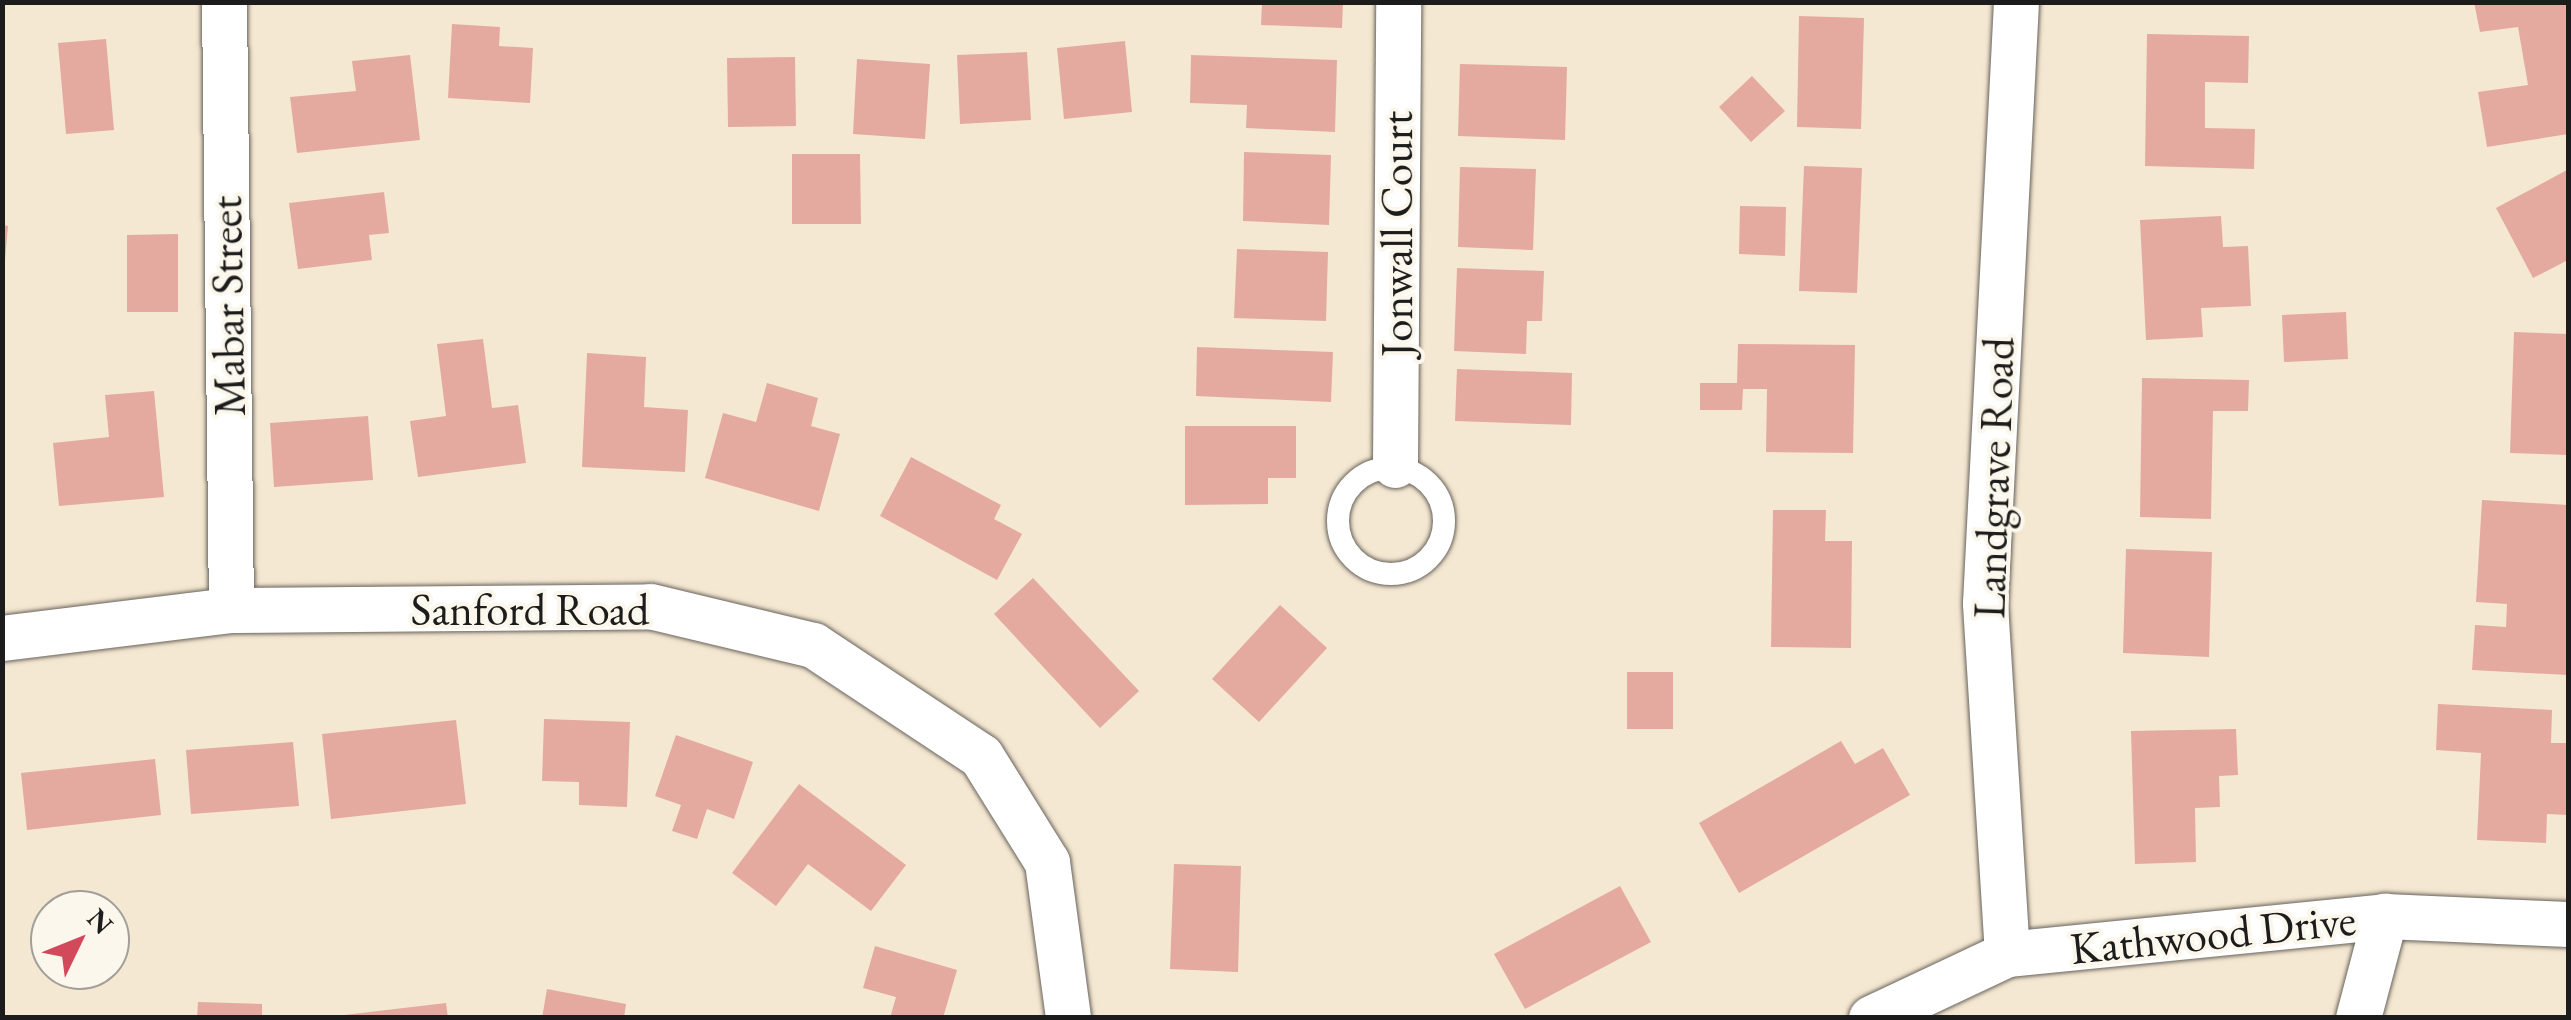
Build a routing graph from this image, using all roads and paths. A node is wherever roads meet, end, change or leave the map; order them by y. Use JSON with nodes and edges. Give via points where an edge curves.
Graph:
{"nodes":[{"id":1,"x":224,"y":2,"type":"edge"},
{"id":2,"x":1398,"y":2,"type":"edge"},
{"id":3,"x":2016,"y":2,"type":"edge"},
{"id":4,"x":1396,"y":465,"type":"junction"},
{"id":5,"x":231,"y":610,"type":"junction"},
{"id":6,"x":2,"y":638,"type":"edge"},
{"id":7,"x":2385,"y":916,"type":"junction"},
{"id":8,"x":2568,"y":924,"type":"edge"},
{"id":9,"x":2007,"y":954,"type":"junction"},
{"id":10,"x":1068,"y":1018,"type":"edge"},
{"id":11,"x":1871,"y":1018,"type":"edge"},
{"id":12,"x":2358,"y":1018,"type":"edge"}],
"edges":[{"from":1,"to":5,"type":"street","name":"Mabar Street"},
{"from":2,"to":4,"type":"street","name":"Jonwall Court"},
{"from":3,"to":9,"type":"street","name":"Landgrave Road","via":[[1985,603]]},
{"from":4,"to":4,"type":"lane","via":[[1424,482],[1443,506],[1445,532],[1430,560],[1403,574],[1372,571],[1344,549],[1338,508],[1355,479]]},
{"from":5,"to":6,"type":"street","name":"Sanford Road"},
{"from":5,"to":10,"type":"street","name":"Sanford Road","via":[[650,606],[813,645],[981,756],[1047,862]]},
{"from":7,"to":8,"type":"street","name":"Kathwood Drive"},
{"from":7,"to":9,"type":"street","name":"Kathwood Drive"},
{"from":7,"to":12,"type":"street"},
{"from":9,"to":11,"type":"street","name":"Kathwood Drive"}]}
